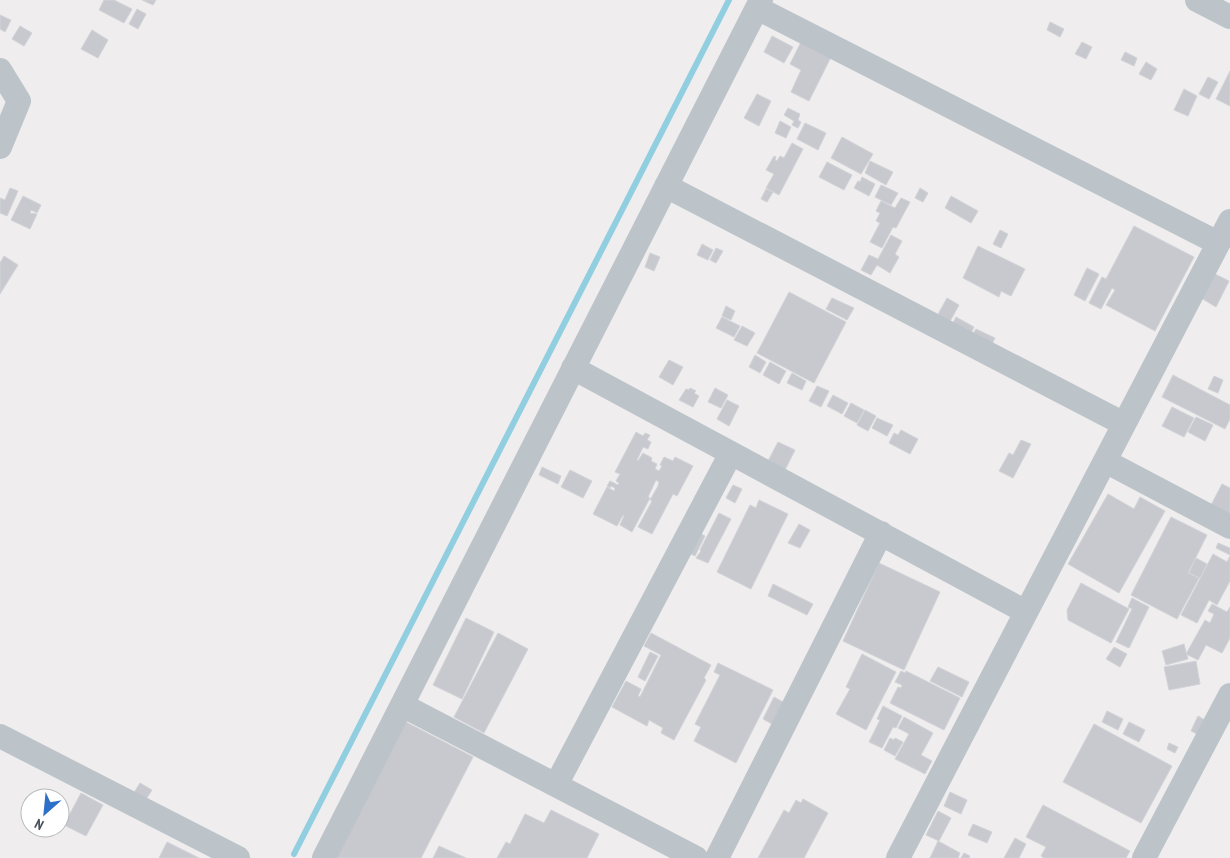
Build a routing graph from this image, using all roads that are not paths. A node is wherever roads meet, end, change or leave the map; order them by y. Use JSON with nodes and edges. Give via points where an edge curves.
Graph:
{"nodes":[{"id":1,"x":1198,"y":0,"type":"edge"},
{"id":2,"x":759,"y":4,"type":"edge"},
{"id":3,"x":1230,"y":17,"type":"edge"},
{"id":4,"x":0,"y":70,"type":"edge"},
{"id":5,"x":0,"y":147,"type":"edge"},
{"id":6,"x":666,"y":186,"type":"junction"},
{"id":7,"x":1230,"y":220,"type":"edge"},
{"id":8,"x":1218,"y":243,"type":"junction"},
{"id":9,"x":573,"y":368,"type":"junction"},
{"id":10,"x":1124,"y":424,"type":"junction"},
{"id":11,"x":731,"y":453,"type":"junction"},
{"id":12,"x":1105,"y":461,"type":"junction"},
{"id":13,"x":1230,"y":527,"type":"edge"},
{"id":14,"x":881,"y":534,"type":"junction"},
{"id":15,"x":1026,"y":612,"type":"junction"},
{"id":16,"x":1230,"y":695,"type":"edge"},
{"id":17,"x":402,"y":705,"type":"junction"},
{"id":18,"x":0,"y":736,"type":"edge"},
{"id":19,"x":556,"y":785,"type":"junction"},
{"id":20,"x":238,"y":858,"type":"edge"},
{"id":21,"x":324,"y":858,"type":"edge"},
{"id":22,"x":696,"y":858,"type":"edge"},
{"id":23,"x":717,"y":858,"type":"edge"},
{"id":24,"x":898,"y":858,"type":"edge"},
{"id":25,"x":1144,"y":858,"type":"edge"}],
"edges":[{"from":1,"to":3,"type":"street"},
{"from":2,"to":6,"type":"street"},
{"from":2,"to":8,"type":"street"},
{"from":4,"to":5,"type":"street","via":[[19,101]]},
{"from":6,"to":9,"type":"street"},
{"from":6,"to":10,"type":"street"},
{"from":7,"to":8,"type":"street"},
{"from":8,"to":10,"type":"street"},
{"from":9,"to":11,"type":"street"},
{"from":9,"to":17,"type":"street"},
{"from":10,"to":12,"type":"street"},
{"from":11,"to":14,"type":"street"},
{"from":11,"to":19,"type":"street"},
{"from":12,"to":13,"type":"street"},
{"from":12,"to":15,"type":"street"},
{"from":14,"to":15,"type":"street"},
{"from":14,"to":23,"type":"street"},
{"from":15,"to":24,"type":"street"},
{"from":16,"to":25,"type":"street"},
{"from":17,"to":19,"type":"street"},
{"from":17,"to":21,"type":"street"},
{"from":18,"to":20,"type":"street"},
{"from":19,"to":22,"type":"street"}]}
